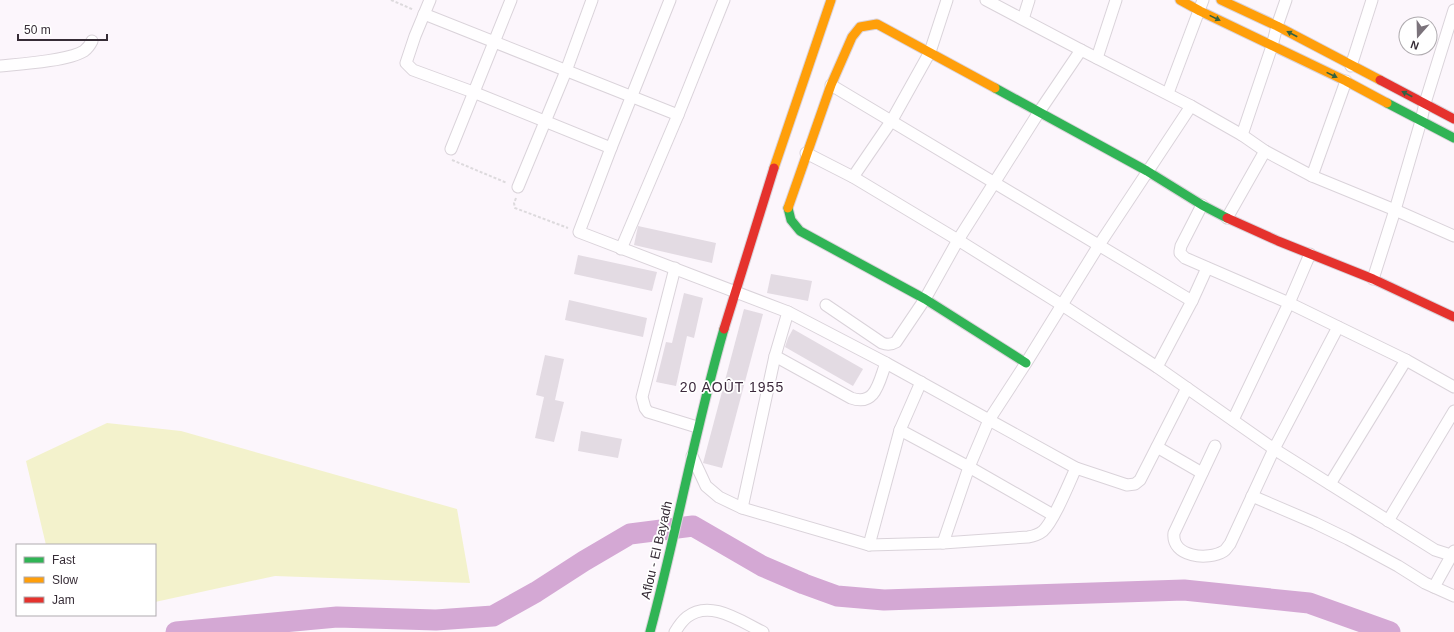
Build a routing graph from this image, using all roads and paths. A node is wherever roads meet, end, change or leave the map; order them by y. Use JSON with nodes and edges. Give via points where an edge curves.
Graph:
{"nodes":[{"id":1,"x":391,"y":0,"type":"edge"},
{"id":2,"x":430,"y":0,"type":"edge"},
{"id":3,"x":511,"y":0,"type":"edge"},
{"id":4,"x":592,"y":0,"type":"edge"},
{"id":5,"x":670,"y":0,"type":"edge"},
{"id":6,"x":724,"y":0,"type":"edge"},
{"id":7,"x":831,"y":0,"type":"edge"},
{"id":8,"x":947,"y":0,"type":"edge"},
{"id":9,"x":986,"y":0,"type":"edge"},
{"id":10,"x":1029,"y":0,"type":"edge"},
{"id":11,"x":1116,"y":0,"type":"edge"},
{"id":12,"x":1180,"y":0,"type":"edge"},
{"id":13,"x":1203,"y":0,"type":"edge"},
{"id":14,"x":1221,"y":0,"type":"edge"},
{"id":15,"x":1286,"y":0,"type":"edge"},
{"id":16,"x":1372,"y":0,"type":"edge"},
{"id":17,"x":1454,"y":10,"type":"edge"},
{"id":18,"x":1200,"y":11,"type":"junction"},
{"id":19,"x":424,"y":14,"type":"junction"},
{"id":20,"x":1023,"y":19,"type":"junction"},
{"id":21,"x":1277,"y":26,"type":"junction"},
{"id":22,"x":92,"y":41,"type":"dead end"},
{"id":23,"x":494,"y":43,"type":"junction"},
{"id":24,"x":1272,"y":46,"type":"junction"},
{"id":25,"x":1081,"y":50,"type":"junction"},
{"id":26,"x":930,"y":52,"type":"junction"},
{"id":27,"x":1097,"y":58,"type":"junction"},
{"id":28,"x":0,"y":66,"type":"edge"},
{"id":29,"x":1351,"y":66,"type":"junction"},
{"id":30,"x":566,"y":71,"type":"junction"},
{"id":31,"x":1346,"y":81,"type":"junction"},
{"id":32,"x":831,"y":85,"type":"junction"},
{"id":33,"x":473,"y":92,"type":"junction"},
{"id":34,"x":1168,"y":94,"type":"junction"},
{"id":35,"x":632,"y":97,"type":"junction"},
{"id":36,"x":1425,"y":103,"type":"junction"},
{"id":37,"x":1191,"y":106,"type":"junction"},
{"id":38,"x":1039,"y":112,"type":"junction"},
{"id":39,"x":678,"y":115,"type":"junction"},
{"id":40,"x":1454,"y":119,"type":"edge"},
{"id":41,"x":892,"y":120,"type":"junction"},
{"id":42,"x":1422,"y":121,"type":"junction"},
{"id":43,"x":545,"y":122,"type":"junction"},
{"id":44,"x":1242,"y":135,"type":"junction"},
{"id":45,"x":1454,"y":138,"type":"edge"},
{"id":46,"x":611,"y":148,"type":"junction"},
{"id":47,"x":451,"y":149,"type":"joint"},
{"id":48,"x":1265,"y":151,"type":"junction"},
{"id":49,"x":806,"y":153,"type":"junction"},
{"id":50,"x":1147,"y":172,"type":"junction"},
{"id":51,"x":1312,"y":176,"type":"junction"},
{"id":52,"x":853,"y":177,"type":"junction"},
{"id":53,"x":994,"y":184,"type":"junction"},
{"id":54,"x":518,"y":187,"type":"junction"},
{"id":55,"x":1202,"y":206,"type":"junction"},
{"id":56,"x":1395,"y":210,"type":"junction"},
{"id":57,"x":1227,"y":218,"type":"junction"},
{"id":58,"x":579,"y":232,"type":"junction"},
{"id":59,"x":1454,"y":236,"type":"edge"},
{"id":60,"x":958,"y":240,"type":"junction"},
{"id":61,"x":1099,"y":245,"type":"junction"},
{"id":62,"x":622,"y":249,"type":"junction"},
{"id":63,"x":1310,"y":254,"type":"junction"},
{"id":64,"x":675,"y":268,"type":"junction"},
{"id":65,"x":1206,"y":268,"type":"junction"},
{"id":66,"x":1373,"y":280,"type":"junction"},
{"id":67,"x":734,"y":291,"type":"junction"},
{"id":68,"x":924,"y":299,"type":"junction"},
{"id":69,"x":1192,"y":301,"type":"junction"},
{"id":70,"x":1289,"y":302,"type":"junction"},
{"id":71,"x":826,"y":305,"type":"dead end"},
{"id":72,"x":1062,"y":305,"type":"junction"},
{"id":73,"x":788,"y":312,"type":"junction"},
{"id":74,"x":1454,"y":317,"type":"edge"},
{"id":75,"x":1338,"y":327,"type":"junction"},
{"id":76,"x":775,"y":356,"type":"junction"},
{"id":77,"x":1406,"y":360,"type":"junction"},
{"id":78,"x":886,"y":363,"type":"junction"},
{"id":79,"x":1026,"y":363,"type":"junction"},
{"id":80,"x":1157,"y":367,"type":"junction"},
{"id":81,"x":921,"y":382,"type":"junction"},
{"id":82,"x":1454,"y":387,"type":"edge"},
{"id":83,"x":1187,"y":388,"type":"junction"},
{"id":84,"x":1454,"y":411,"type":"edge"},
{"id":85,"x":989,"y":420,"type":"junction"},
{"id":86,"x":1233,"y":420,"type":"junction"},
{"id":87,"x":697,"y":427,"type":"junction"},
{"id":88,"x":900,"y":430,"type":"junction"},
{"id":89,"x":1214,"y":446,"type":"dead end"},
{"id":90,"x":1157,"y":447,"type":"junction"},
{"id":91,"x":1274,"y":449,"type":"junction"},
{"id":92,"x":691,"y":454,"type":"junction"},
{"id":93,"x":969,"y":467,"type":"junction"},
{"id":94,"x":1076,"y":468,"type":"junction"},
{"id":95,"x":1202,"y":473,"type":"junction"},
{"id":96,"x":1330,"y":484,"type":"junction"},
{"id":97,"x":1252,"y":496,"type":"junction"},
{"id":98,"x":742,"y":508,"type":"junction"},
{"id":99,"x":1053,"y":515,"type":"junction"},
{"id":100,"x":1388,"y":521,"type":"junction"},
{"id":101,"x":943,"y":543,"type":"junction"},
{"id":102,"x":869,"y":545,"type":"junction"},
{"id":103,"x":1453,"y":554,"type":"edge"},
{"id":104,"x":1434,"y":587,"type":"junction"},
{"id":105,"x":1454,"y":596,"type":"edge"},
{"id":106,"x":652,"y":631,"type":"edge"},
{"id":107,"x":675,"y":632,"type":"edge"},
{"id":108,"x":763,"y":632,"type":"edge"}],
"edges":[{"from":1,"to":19,"type":"path"},
{"from":2,"to":19,"type":"street"},
{"from":3,"to":23,"type":"street"},
{"from":4,"to":30,"type":"street"},
{"from":5,"to":35,"type":"street"},
{"from":6,"to":39,"type":"street"},
{"from":7,"to":67,"type":"main road","name":"Aflou - El Bayadh"},
{"from":8,"to":26,"type":"street"},
{"from":9,"to":20,"type":"street"},
{"from":10,"to":20,"type":"street"},
{"from":11,"to":27,"type":"street"},
{"from":12,"to":18,"type":"main road"},
{"from":13,"to":18,"type":"street"},
{"from":14,"to":21,"type":"main road"},
{"from":15,"to":21,"type":"street"},
{"from":16,"to":29,"type":"street"},
{"from":17,"to":36,"type":"street"},
{"from":18,"to":24,"type":"main road","one_way":true},
{"from":18,"to":34,"type":"street"},
{"from":19,"to":23,"type":"street"},
{"from":19,"to":33,"type":"street","via":[[406,63],[413,70]]},
{"from":20,"to":25,"type":"street"},
{"from":21,"to":24,"type":"street"},
{"from":29,"to":21,"type":"main road","one_way":true},
{"from":22,"to":28,"type":"street","via":[[84,51],[73,55]]},
{"from":23,"to":30,"type":"street"},
{"from":23,"to":33,"type":"street"},
{"from":24,"to":31,"type":"main road","one_way":true},
{"from":24,"to":44,"type":"street"},
{"from":25,"to":27,"type":"street"},
{"from":25,"to":38,"type":"street"},
{"from":26,"to":32,"type":"main road","via":[[877,24],[860,27],[852,37]]},
{"from":26,"to":38,"type":"main road"},
{"from":26,"to":41,"type":"street"},
{"from":27,"to":34,"type":"street"},
{"from":36,"to":29,"type":"main road","one_way":true},
{"from":30,"to":35,"type":"street"},
{"from":30,"to":43,"type":"street"},
{"from":31,"to":42,"type":"main road"},
{"from":31,"to":51,"type":"street"},
{"from":32,"to":41,"type":"street"},
{"from":32,"to":49,"type":"main road"},
{"from":33,"to":43,"type":"street"},
{"from":33,"to":47,"type":"street"},
{"from":34,"to":37,"type":"street"},
{"from":35,"to":39,"type":"street"},
{"from":35,"to":46,"type":"street"},
{"from":36,"to":40,"type":"main road"},
{"from":36,"to":42,"type":"street"},
{"from":37,"to":44,"type":"street"},
{"from":37,"to":50,"type":"street"},
{"from":38,"to":50,"type":"main road"},
{"from":38,"to":53,"type":"street"},
{"from":39,"to":62,"type":"street"},
{"from":41,"to":52,"type":"street"},
{"from":41,"to":53,"type":"street"},
{"from":42,"to":45,"type":"main road"},
{"from":42,"to":56,"type":"street"},
{"from":43,"to":46,"type":"street"},
{"from":43,"to":54,"type":"street"},
{"from":44,"to":48,"type":"street"},
{"from":46,"to":58,"type":"street"},
{"from":47,"to":54,"type":"path","via":[[450,157],[453,160]]},
{"from":48,"to":51,"type":"street"},
{"from":48,"to":57,"type":"street"},
{"from":49,"to":52,"type":"street"},
{"from":49,"to":68,"type":"main road","via":[[788,206],[793,223],[800,231]]},
{"from":50,"to":55,"type":"main road"},
{"from":50,"to":61,"type":"street"},
{"from":51,"to":56,"type":"street"},
{"from":52,"to":60,"type":"street"},
{"from":53,"to":60,"type":"street"},
{"from":53,"to":61,"type":"street"},
{"from":54,"to":58,"type":"path","via":[[515,208]]},
{"from":55,"to":57,"type":"main road"},
{"from":55,"to":65,"type":"street","via":[[1180,253]]},
{"from":56,"to":59,"type":"street"},
{"from":56,"to":66,"type":"street"},
{"from":57,"to":63,"type":"main road"},
{"from":58,"to":62,"type":"street"},
{"from":60,"to":68,"type":"street"},
{"from":60,"to":72,"type":"street"},
{"from":61,"to":69,"type":"street"},
{"from":61,"to":72,"type":"street"},
{"from":62,"to":64,"type":"street"},
{"from":63,"to":66,"type":"main road"},
{"from":63,"to":70,"type":"street"},
{"from":64,"to":67,"type":"street"},
{"from":64,"to":87,"type":"street","via":[[642,397],[648,412]]},
{"from":65,"to":69,"type":"street"},
{"from":65,"to":70,"type":"street"},
{"from":66,"to":74,"type":"main road"},
{"from":67,"to":73,"type":"street"},
{"from":67,"to":87,"type":"main road","name":"Aflou - El Bayadh"},
{"from":68,"to":71,"type":"street","via":[[899,339],[892,345],[882,343]]},
{"from":68,"to":79,"type":"main road"},
{"from":69,"to":80,"type":"street"},
{"from":70,"to":75,"type":"street"},
{"from":70,"to":86,"type":"street"},
{"from":72,"to":79,"type":"street"},
{"from":72,"to":80,"type":"street"},
{"from":73,"to":76,"type":"street"},
{"from":73,"to":78,"type":"street"},
{"from":75,"to":77,"type":"street"},
{"from":75,"to":91,"type":"street"},
{"from":76,"to":78,"type":"street","via":[[858,401],[871,396]]},
{"from":76,"to":98,"type":"street"},
{"from":77,"to":82,"type":"street"},
{"from":77,"to":96,"type":"street"},
{"from":78,"to":81,"type":"street"},
{"from":79,"to":85,"type":"street"},
{"from":80,"to":83,"type":"street"},
{"from":81,"to":85,"type":"street"},
{"from":81,"to":88,"type":"street"},
{"from":83,"to":86,"type":"street"},
{"from":83,"to":90,"type":"street"},
{"from":84,"to":100,"type":"street"},
{"from":85,"to":93,"type":"street"},
{"from":85,"to":94,"type":"street"},
{"from":86,"to":91,"type":"street"},
{"from":87,"to":92,"type":"main road","name":"Aflou - El Bayadh"},
{"from":88,"to":93,"type":"street"},
{"from":88,"to":102,"type":"street"},
{"from":89,"to":95,"type":"street"},
{"from":90,"to":94,"type":"street","via":[[1140,480],[1135,484],[1127,485]]},
{"from":90,"to":95,"type":"street"},
{"from":91,"to":96,"type":"street"},
{"from":91,"to":97,"type":"street"},
{"from":92,"to":98,"type":"street","via":[[706,486],[719,498]]},
{"from":92,"to":106,"type":"main road","name":"Aflou - El Bayadh"},
{"from":93,"to":99,"type":"street"},
{"from":93,"to":101,"type":"street"},
{"from":94,"to":99,"type":"street"},
{"from":95,"to":97,"type":"street","via":[[1174,533],[1173,539],[1180,550],[1203,556],[1224,551],[1230,544]]},
{"from":96,"to":100,"type":"street"},
{"from":97,"to":104,"type":"street","via":[[1348,539]]},
{"from":98,"to":102,"type":"street"},
{"from":99,"to":101,"type":"street","via":[[1043,531],[1033,536]]},
{"from":100,"to":103,"type":"street","via":[[1435,550]]},
{"from":101,"to":102,"type":"street"},
{"from":103,"to":104,"type":"street"},
{"from":104,"to":105,"type":"street"},
{"from":107,"to":108,"type":"street","via":[[685,618],[703,610],[722,612]]}]}
